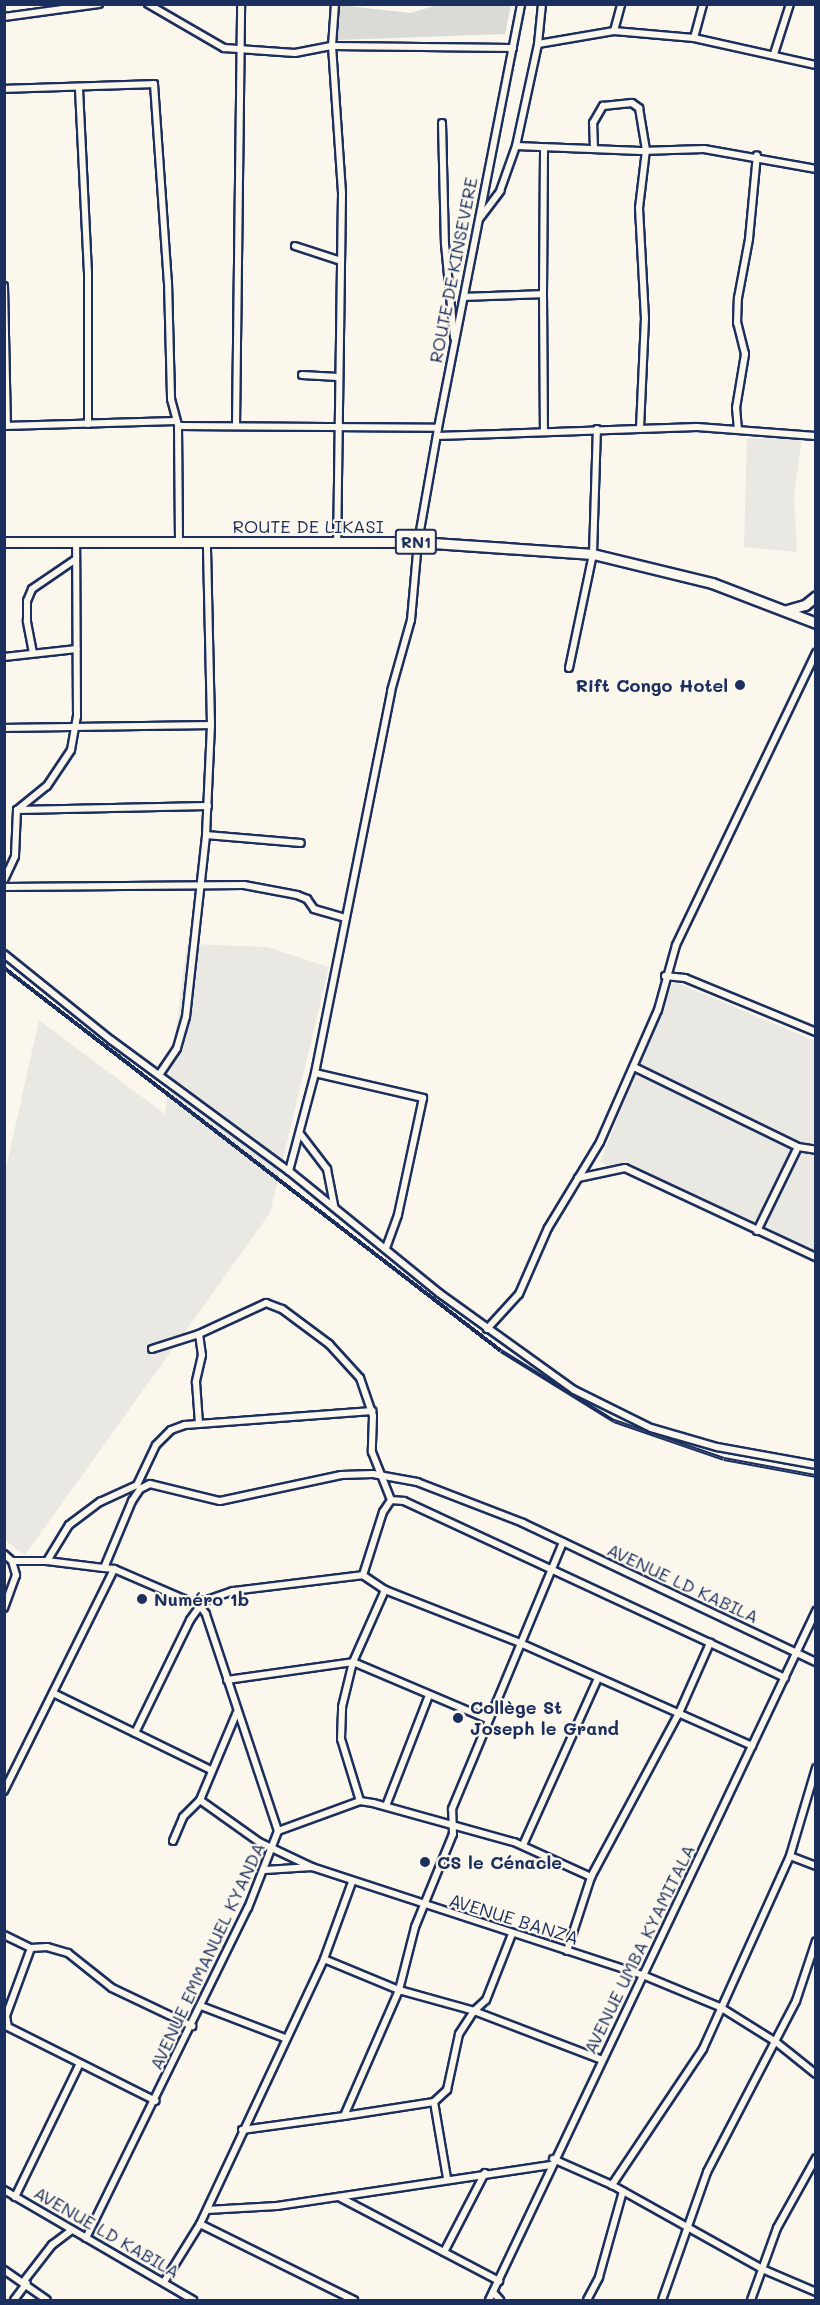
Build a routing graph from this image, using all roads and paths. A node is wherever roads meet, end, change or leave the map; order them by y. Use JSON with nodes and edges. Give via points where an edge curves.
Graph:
{"nodes":[{"id":1,"x":99,"y":4,"type":"edge"},
{"id":2,"x":148,"y":4,"type":"edge"},
{"id":3,"x":241,"y":4,"type":"edge"},
{"id":4,"x":334,"y":4,"type":"edge"},
{"id":5,"x":521,"y":4,"type":"edge"},
{"id":6,"x":542,"y":4,"type":"edge"},
{"id":7,"x":621,"y":4,"type":"edge"},
{"id":8,"x":703,"y":4,"type":"edge"},
{"id":9,"x":790,"y":4,"type":"edge"},
{"id":10,"x":4,"y":17,"type":"edge"},
{"id":11,"x":614,"y":31,"type":"junction"},
{"id":12,"x":694,"y":38,"type":"junction"},
{"id":13,"x":538,"y":44,"type":"junction"},
{"id":14,"x":240,"y":46,"type":"junction"},
{"id":15,"x":332,"y":46,"type":"junction"},
{"id":16,"x":513,"y":48,"type":"junction"},
{"id":17,"x":774,"y":54,"type":"junction"},
{"id":18,"x":816,"y":65,"type":"edge"},
{"id":19,"x":4,"y":89,"type":"edge"},
{"id":20,"x":79,"y":89,"type":"junction"},
{"id":21,"x":442,"y":123,"type":"dead end"},
{"id":22,"x":516,"y":146,"type":"junction"},
{"id":23,"x":544,"y":149,"type":"junction"},
{"id":24,"x":594,"y":149,"type":"junction"},
{"id":25,"x":646,"y":150,"type":"junction"},
{"id":26,"x":757,"y":155,"type":"junction"},
{"id":27,"x":816,"y":169,"type":"edge"},
{"id":28,"x":478,"y":221,"type":"junction"},
{"id":29,"x":296,"y":246,"type":"dead end"},
{"id":30,"x":340,"y":261,"type":"junction"},
{"id":31,"x":4,"y":286,"type":"edge"},
{"id":32,"x":543,"y":294,"type":"junction"},
{"id":33,"x":465,"y":297,"type":"junction"},
{"id":34,"x":455,"y":342,"type":"junction"},
{"id":35,"x":302,"y":375,"type":"dead end"},
{"id":36,"x":338,"y":377,"type":"junction"},
{"id":37,"x":177,"y":423,"type":"junction"},
{"id":38,"x":88,"y":424,"type":"junction"},
{"id":39,"x":236,"y":425,"type":"junction"},
{"id":40,"x":338,"y":425,"type":"junction"},
{"id":41,"x":6,"y":426,"type":"edge"},
{"id":42,"x":438,"y":428,"type":"junction"},
{"id":43,"x":640,"y":428,"type":"junction"},
{"id":44,"x":597,"y":429,"type":"junction"},
{"id":45,"x":738,"y":429,"type":"junction"},
{"id":46,"x":544,"y":430,"type":"junction"},
{"id":47,"x":437,"y":436,"type":"junction"},
{"id":48,"x":816,"y":436,"type":"edge"},
{"id":49,"x":4,"y":542,"type":"edge"},
{"id":50,"x":76,"y":542,"type":"junction"},
{"id":51,"x":418,"y":542,"type":"junction"},
{"id":52,"x":179,"y":543,"type":"junction"},
{"id":53,"x":207,"y":543,"type":"junction"},
{"id":54,"x":337,"y":544,"type":"junction"},
{"id":55,"x":593,"y":554,"type":"junction"},
{"id":56,"x":76,"y":559,"type":"junction"},
{"id":57,"x":816,"y":596,"type":"edge"},
{"id":58,"x":787,"y":610,"type":"junction"},
{"id":59,"x":816,"y":623,"type":"edge"},
{"id":60,"x":77,"y":649,"type":"junction"},
{"id":61,"x":33,"y":653,"type":"junction"},
{"id":62,"x":816,"y":653,"type":"edge"},
{"id":63,"x":4,"y":657,"type":"edge"},
{"id":64,"x":570,"y":668,"type":"dead end"},
{"id":65,"x":211,"y":725,"type":"junction"},
{"id":66,"x":4,"y":728,"type":"edge"},
{"id":67,"x":75,"y":728,"type":"junction"},
{"id":68,"x":208,"y":806,"type":"junction"},
{"id":69,"x":17,"y":810,"type":"junction"},
{"id":70,"x":206,"y":835,"type":"junction"},
{"id":71,"x":301,"y":843,"type":"dead end"},
{"id":72,"x":4,"y":880,"type":"edge"},
{"id":73,"x":201,"y":884,"type":"junction"},
{"id":74,"x":4,"y":886,"type":"edge"},
{"id":75,"x":346,"y":918,"type":"junction"},
{"id":76,"x":4,"y":954,"type":"edge"},
{"id":77,"x":665,"y":976,"type":"junction"},
{"id":78,"x":816,"y":1032,"type":"edge"},
{"id":79,"x":633,"y":1067,"type":"junction"},
{"id":80,"x":315,"y":1073,"type":"junction"},
{"id":81,"x":159,"y":1075,"type":"junction"},
{"id":82,"x":301,"y":1135,"type":"junction"},
{"id":83,"x":798,"y":1148,"type":"junction"},
{"id":84,"x":816,"y":1150,"type":"edge"},
{"id":85,"x":289,"y":1170,"type":"junction"},
{"id":86,"x":578,"y":1178,"type":"junction"},
{"id":87,"x":334,"y":1206,"type":"junction"},
{"id":88,"x":757,"y":1231,"type":"junction"},
{"id":89,"x":386,"y":1248,"type":"junction"},
{"id":90,"x":816,"y":1257,"type":"edge"},
{"id":91,"x":487,"y":1329,"type":"junction"},
{"id":92,"x":199,"y":1334,"type":"junction"},
{"id":93,"x":152,"y":1349,"type":"dead end"},
{"id":94,"x":372,"y":1410,"type":"junction"},
{"id":95,"x":199,"y":1424,"type":"junction"},
{"id":96,"x":816,"y":1465,"type":"edge"},
{"id":97,"x":382,"y":1477,"type":"junction"},
{"id":98,"x":139,"y":1487,"type":"junction"},
{"id":99,"x":391,"y":1500,"type":"junction"},
{"id":100,"x":563,"y":1542,"type":"junction"},
{"id":101,"x":4,"y":1554,"type":"edge"},
{"id":102,"x":47,"y":1561,"type":"junction"},
{"id":103,"x":12,"y":1562,"type":"junction"},
{"id":104,"x":104,"y":1568,"type":"junction"},
{"id":105,"x":551,"y":1568,"type":"junction"},
{"id":106,"x":114,"y":1569,"type":"junction"},
{"id":107,"x":363,"y":1575,"type":"junction"},
{"id":108,"x":385,"y":1590,"type":"junction"},
{"id":109,"x":200,"y":1606,"type":"junction"},
{"id":110,"x":4,"y":1608,"type":"edge"},
{"id":111,"x":816,"y":1611,"type":"edge"},
{"id":112,"x":710,"y":1642,"type":"junction"},
{"id":113,"x":520,"y":1643,"type":"junction"},
{"id":114,"x":797,"y":1653,"type":"junction"},
{"id":115,"x":353,"y":1662,"type":"junction"},
{"id":116,"x":816,"y":1662,"type":"edge"},
{"id":117,"x":785,"y":1678,"type":"junction"},
{"id":118,"x":227,"y":1680,"type":"junction"},
{"id":119,"x":597,"y":1680,"type":"junction"},
{"id":120,"x":53,"y":1694,"type":"junction"},
{"id":121,"x":429,"y":1695,"type":"junction"},
{"id":122,"x":237,"y":1712,"type":"junction"},
{"id":123,"x":679,"y":1713,"type":"junction"},
{"id":124,"x":487,"y":1719,"type":"junction"},
{"id":125,"x":135,"y":1733,"type":"junction"},
{"id":126,"x":752,"y":1746,"type":"junction"},
{"id":127,"x":816,"y":1768,"type":"edge"},
{"id":128,"x":211,"y":1770,"type":"junction"},
{"id":129,"x":4,"y":1791,"type":"edge"},
{"id":130,"x":200,"y":1800,"type":"junction"},
{"id":131,"x":360,"y":1801,"type":"junction"},
{"id":132,"x":386,"y":1806,"type":"junction"},
{"id":133,"x":452,"y":1827,"type":"junction"},
{"id":134,"x":278,"y":1832,"type":"junction"},
{"id":135,"x":173,"y":1841,"type":"dead end"},
{"id":136,"x":523,"y":1845,"type":"junction"},
{"id":137,"x":274,"y":1848,"type":"junction"},
{"id":138,"x":790,"y":1856,"type":"junction"},
{"id":139,"x":816,"y":1866,"type":"edge"},
{"id":140,"x":312,"y":1867,"type":"junction"},
{"id":141,"x":265,"y":1870,"type":"junction"},
{"id":142,"x":591,"y":1877,"type":"junction"},
{"id":143,"x":352,"y":1882,"type":"junction"},
{"id":144,"x":425,"y":1907,"type":"junction"},
{"id":145,"x":512,"y":1934,"type":"junction"},
{"id":146,"x":4,"y":1935,"type":"edge"},
{"id":147,"x":816,"y":1941,"type":"edge"},
{"id":148,"x":31,"y":1948,"type":"junction"},
{"id":149,"x":567,"y":1951,"type":"junction"},
{"id":150,"x":324,"y":1959,"type":"junction"},
{"id":151,"x":645,"y":1976,"type":"junction"},
{"id":152,"x":399,"y":1990,"type":"junction"},
{"id":153,"x":201,"y":2006,"type":"junction"},
{"id":154,"x":720,"y":2007,"type":"junction"},
{"id":155,"x":474,"y":2011,"type":"junction"},
{"id":156,"x":192,"y":2026,"type":"junction"},
{"id":157,"x":285,"y":2038,"type":"junction"},
{"id":158,"x":776,"y":2042,"type":"junction"},
{"id":159,"x":602,"y":2060,"type":"junction"},
{"id":160,"x":79,"y":2066,"type":"junction"},
{"id":161,"x":816,"y":2074,"type":"edge"},
{"id":162,"x":156,"y":2101,"type":"junction"},
{"id":163,"x":434,"y":2102,"type":"junction"},
{"id":164,"x":344,"y":2116,"type":"junction"},
{"id":165,"x":242,"y":2130,"type":"junction"},
{"id":166,"x":816,"y":2158,"type":"edge"},
{"id":167,"x":552,"y":2162,"type":"junction"},
{"id":168,"x":485,"y":2173,"type":"junction"},
{"id":169,"x":447,"y":2178,"type":"junction"},
{"id":170,"x":612,"y":2185,"type":"junction"},
{"id":171,"x":4,"y":2190,"type":"edge"},
{"id":172,"x":623,"y":2191,"type":"junction"},
{"id":173,"x":15,"y":2197,"type":"junction"},
{"id":174,"x":339,"y":2197,"type":"junction"},
{"id":175,"x":207,"y":2210,"type":"junction"},
{"id":176,"x":200,"y":2224,"type":"junction"},
{"id":177,"x":687,"y":2224,"type":"junction"},
{"id":178,"x":72,"y":2230,"type":"junction"},
{"id":179,"x":86,"y":2238,"type":"junction"},
{"id":180,"x":444,"y":2252,"type":"junction"},
{"id":181,"x":4,"y":2270,"type":"edge"},
{"id":182,"x":762,"y":2270,"type":"junction"},
{"id":183,"x":499,"y":2281,"type":"junction"},
{"id":184,"x":25,"y":2282,"type":"junction"},
{"id":185,"x":164,"y":2282,"type":"junction"},
{"id":186,"x":493,"y":2292,"type":"junction"},
{"id":187,"x":816,"y":2292,"type":"edge"},
{"id":188,"x":14,"y":2301,"type":"edge"},
{"id":189,"x":47,"y":2301,"type":"edge"},
{"id":190,"x":193,"y":2301,"type":"edge"},
{"id":191,"x":354,"y":2301,"type":"edge"},
{"id":192,"x":489,"y":2301,"type":"edge"},
{"id":193,"x":500,"y":2301,"type":"edge"},
{"id":194,"x":586,"y":2301,"type":"edge"},
{"id":195,"x":662,"y":2301,"type":"edge"},
{"id":196,"x":751,"y":2301,"type":"edge"}],
"edges":[{"from":1,"to":10,"type":"street"},
{"from":2,"to":14,"type":"street","via":[[176,17],[216,46]]},
{"from":3,"to":14,"type":"street"},
{"from":4,"to":15,"type":"street"},
{"from":5,"to":16,"type":"street","name":"ROUTE DE KINSEVERE"},
{"from":6,"to":13,"type":"street"},
{"from":7,"to":11,"type":"street"},
{"from":8,"to":12,"type":"street"},
{"from":9,"to":17,"type":"street"},
{"from":11,"to":12,"type":"street"},
{"from":11,"to":13,"type":"street"},
{"from":12,"to":17,"type":"street"},
{"from":13,"to":22,"type":"street"},
{"from":14,"to":15,"type":"street","via":[[295,53]]},
{"from":14,"to":39,"type":"street"},
{"from":15,"to":16,"type":"street"},
{"from":15,"to":30,"type":"street","via":[[341,145]]},
{"from":16,"to":28,"type":"street","name":"ROUTE DE KINSEVERE"},
{"from":17,"to":18,"type":"street"},
{"from":19,"to":20,"type":"street"},
{"from":20,"to":37,"type":"street","via":[[154,84],[168,282],[171,399]]},
{"from":20,"to":38,"type":"street","via":[[88,273]]},
{"from":21,"to":34,"type":"street","via":[[446,262]]},
{"from":22,"to":23,"type":"street"},
{"from":22,"to":28,"type":"street","via":[[500,191]]},
{"from":23,"to":24,"type":"street"},
{"from":23,"to":32,"type":"street"},
{"from":24,"to":25,"type":"street"},
{"from":24,"to":25,"type":"street","via":[[596,113],[603,106],[632,103],[642,118]]},
{"from":25,"to":26,"type":"street","via":[[698,148]]},
{"from":25,"to":43,"type":"street","via":[[639,208],[645,318]]},
{"from":26,"to":27,"type":"street"},
{"from":26,"to":45,"type":"street","via":[[749,239],[737,305],[745,354],[736,408]]},
{"from":28,"to":33,"type":"street","name":"ROUTE DE KINSEVERE"},
{"from":29,"to":30,"type":"street"},
{"from":30,"to":36,"type":"street"},
{"from":31,"to":41,"type":"street"},
{"from":32,"to":33,"type":"street"},
{"from":32,"to":46,"type":"street"},
{"from":33,"to":34,"type":"street","name":"ROUTE DE KINSEVERE"},
{"from":34,"to":42,"type":"street","name":"ROUTE DE KINSEVERE"},
{"from":35,"to":36,"type":"street"},
{"from":36,"to":40,"type":"street"},
{"from":37,"to":38,"type":"street"},
{"from":37,"to":39,"type":"street"},
{"from":37,"to":52,"type":"street"},
{"from":38,"to":41,"type":"street"},
{"from":39,"to":40,"type":"street"},
{"from":40,"to":42,"type":"street"},
{"from":40,"to":54,"type":"street"},
{"from":42,"to":47,"type":"street","name":"ROUTE DE KINSEVERE"},
{"from":43,"to":44,"type":"street"},
{"from":43,"to":45,"type":"street"},
{"from":44,"to":46,"type":"street"},
{"from":44,"to":55,"type":"street"},
{"from":45,"to":48,"type":"street"},
{"from":46,"to":47,"type":"street"},
{"from":47,"to":51,"type":"street","name":"ROUTE DE KINSEVERE"},
{"from":49,"to":50,"type":"highway","name":"ROUTE DE LIKASI","number":"RN1"},
{"from":50,"to":52,"type":"highway","name":"ROUTE DE LIKASI","number":"RN1"},
{"from":50,"to":56,"type":"street"},
{"from":51,"to":54,"type":"highway","name":"ROUTE DE LIKASI","number":"RN1"},
{"from":51,"to":55,"type":"highway","name":"ROUTE DE LIKASI","number":"RN1"},
{"from":51,"to":75,"type":"street","name":"ROUTE DE KINSEVERE","via":[[411,620],[391,691]]},
{"from":52,"to":53,"type":"highway","name":"ROUTE DE LIKASI","number":"RN1"},
{"from":53,"to":54,"type":"highway","name":"ROUTE DE LIKASI","number":"RN1"},
{"from":53,"to":65,"type":"street"},
{"from":55,"to":58,"type":"highway","name":"ROUTE DE LIKASI","number":"RN1","via":[[712,583]]},
{"from":55,"to":64,"type":"street"},
{"from":56,"to":60,"type":"street"},
{"from":56,"to":61,"type":"street","via":[[33,589],[27,601]]},
{"from":57,"to":58,"type":"highway","via":[[805,605]]},
{"from":58,"to":59,"type":"highway","name":"ROUTE DE LIKASI","number":"RN1"},
{"from":60,"to":61,"type":"street"},
{"from":60,"to":67,"type":"street"},
{"from":61,"to":63,"type":"street"},
{"from":62,"to":77,"type":"street"},
{"from":65,"to":67,"type":"street"},
{"from":65,"to":68,"type":"street"},
{"from":66,"to":67,"type":"street"},
{"from":67,"to":69,"type":"street","via":[[71,750],[60,771]]},
{"from":68,"to":69,"type":"street"},
{"from":68,"to":70,"type":"street"},
{"from":69,"to":72,"type":"street","via":[[15,856]]},
{"from":70,"to":71,"type":"street"},
{"from":70,"to":73,"type":"street"},
{"from":73,"to":74,"type":"street"},
{"from":73,"to":75,"type":"street","via":[[244,885],[297,895],[307,899],[314,909]]},
{"from":73,"to":81,"type":"street","via":[[186,1017],[177,1048]]},
{"from":75,"to":80,"type":"street","name":"ROUTE DE KINSEVERE"},
{"from":76,"to":81,"type":"street"},
{"from":77,"to":78,"type":"street","via":[[685,978]]},
{"from":77,"to":79,"type":"street","via":[[658,1010]]},
{"from":79,"to":83,"type":"street"},
{"from":79,"to":86,"type":"street","via":[[600,1142]]},
{"from":80,"to":82,"type":"street","name":"ROUTE DE KINSEVERE"},
{"from":80,"to":89,"type":"street","via":[[423,1098],[398,1215]]},
{"from":81,"to":85,"type":"street"},
{"from":82,"to":85,"type":"street","name":"ROUTE DE KINSEVERE"},
{"from":82,"to":87,"type":"street","via":[[327,1169]]},
{"from":83,"to":84,"type":"street"},
{"from":83,"to":88,"type":"street"},
{"from":85,"to":87,"type":"street"},
{"from":86,"to":88,"type":"street","via":[[625,1168]]},
{"from":86,"to":91,"type":"street","via":[[540,1243],[519,1294]]},
{"from":87,"to":89,"type":"street"},
{"from":88,"to":90,"type":"street"},
{"from":89,"to":91,"type":"street"},
{"from":91,"to":96,"type":"street","via":[[574,1390],[651,1428],[717,1447]]},
{"from":92,"to":93,"type":"street"},
{"from":92,"to":94,"type":"street","via":[[266,1303],[282,1309],[354,1369]]},
{"from":92,"to":95,"type":"street"},
{"from":94,"to":95,"type":"street"},
{"from":94,"to":97,"type":"street","via":[[370,1445]]},
{"from":95,"to":98,"type":"street","via":[[185,1425],[163,1436]]},
{"from":97,"to":98,"type":"street","name":"AVENUE LD KABILA","via":[[341,1475],[220,1501],[162,1485]]},
{"from":97,"to":99,"type":"street"},
{"from":97,"to":100,"type":"street","name":"AVENUE LD KABILA","via":[[417,1482]]},
{"from":98,"to":102,"type":"street","via":[[100,1502],[69,1525]]},
{"from":98,"to":104,"type":"street"},
{"from":99,"to":105,"type":"street","via":[[404,1501]]},
{"from":99,"to":107,"type":"street","via":[[383,1512]]},
{"from":100,"to":105,"type":"street"},
{"from":100,"to":114,"type":"street","name":"AVENUE LD KABILA"},
{"from":101,"to":103,"type":"street"},
{"from":102,"to":103,"type":"street"},
{"from":102,"to":104,"type":"street"},
{"from":103,"to":110,"type":"street","via":[[14,1588]]},
{"from":104,"to":106,"type":"street"},
{"from":105,"to":112,"type":"street"},
{"from":105,"to":113,"type":"street"},
{"from":106,"to":109,"type":"street"},
{"from":106,"to":120,"type":"street"},
{"from":107,"to":108,"type":"street"},
{"from":107,"to":109,"type":"street","via":[[232,1591]]},
{"from":108,"to":113,"type":"street"},
{"from":108,"to":115,"type":"street"},
{"from":109,"to":118,"type":"street","name":"AVENUE EMMANUEL KYANDA"},
{"from":109,"to":125,"type":"street"},
{"from":111,"to":114,"type":"street","name":"AVENUE UMBA KYAMITALA"},
{"from":112,"to":117,"type":"street"},
{"from":112,"to":123,"type":"street"},
{"from":113,"to":119,"type":"street"},
{"from":113,"to":124,"type":"street"},
{"from":114,"to":116,"type":"street","name":"AVENUE LD KABILA"},
{"from":114,"to":117,"type":"street","name":"AVENUE UMBA KYAMITALA"},
{"from":115,"to":118,"type":"street"},
{"from":115,"to":121,"type":"street"},
{"from":115,"to":131,"type":"street","via":[[340,1728]]},
{"from":117,"to":126,"type":"street","name":"AVENUE UMBA KYAMITALA"},
{"from":118,"to":122,"type":"street","name":"AVENUE EMMANUEL KYANDA"},
{"from":119,"to":123,"type":"street"},
{"from":119,"to":136,"type":"street"},
{"from":120,"to":125,"type":"street"},
{"from":120,"to":129,"type":"street"},
{"from":121,"to":124,"type":"street"},
{"from":121,"to":132,"type":"street"},
{"from":122,"to":128,"type":"street"},
{"from":122,"to":134,"type":"street","name":"AVENUE EMMANUEL KYANDA"},
{"from":123,"to":126,"type":"street"},
{"from":123,"to":142,"type":"street"},
{"from":124,"to":133,"type":"street","via":[[452,1809]]},
{"from":125,"to":128,"type":"street"},
{"from":126,"to":151,"type":"street","name":"AVENUE UMBA KYAMITALA"},
{"from":127,"to":138,"type":"street"},
{"from":128,"to":130,"type":"street"},
{"from":130,"to":135,"type":"street","via":[[183,1817]]},
{"from":130,"to":137,"type":"street","name":"AVENUE BANZA","via":[[245,1833]]},
{"from":131,"to":132,"type":"street"},
{"from":131,"to":134,"type":"street"},
{"from":132,"to":133,"type":"street"},
{"from":133,"to":136,"type":"street"},
{"from":133,"to":144,"type":"street","via":[[453,1834]]},
{"from":134,"to":137,"type":"street","name":"AVENUE EMMANUEL KYANDA"},
{"from":136,"to":142,"type":"street"},
{"from":137,"to":140,"type":"street","name":"AVENUE BANZA"},
{"from":137,"to":141,"type":"street","name":"AVENUE EMMANUEL KYANDA"},
{"from":138,"to":139,"type":"street"},
{"from":138,"to":154,"type":"street"},
{"from":140,"to":141,"type":"street"},
{"from":140,"to":143,"type":"street","name":"AVENUE BANZA"},
{"from":141,"to":153,"type":"street","name":"AVENUE EMMANUEL KYANDA"},
{"from":142,"to":149,"type":"street"},
{"from":143,"to":144,"type":"street","name":"AVENUE BANZA"},
{"from":143,"to":150,"type":"street"},
{"from":144,"to":145,"type":"street","name":"AVENUE BANZA"},
{"from":144,"to":152,"type":"street","via":[[414,1927]]},
{"from":145,"to":149,"type":"street","name":"AVENUE BANZA"},
{"from":145,"to":155,"type":"street","via":[[486,2000]]},
{"from":146,"to":148,"type":"street"},
{"from":147,"to":158,"type":"street","via":[[796,2001]]},
{"from":148,"to":156,"type":"street","via":[[47,1947],[68,1953],[112,1988]]},
{"from":148,"to":160,"type":"street","via":[[6,2023]]},
{"from":149,"to":151,"type":"street","name":"AVENUE BANZA"},
{"from":150,"to":152,"type":"street"},
{"from":150,"to":157,"type":"street"},
{"from":151,"to":154,"type":"street","name":"AVENUE BANZA"},
{"from":151,"to":159,"type":"street","name":"AVENUE UMBA KYAMITALA"},
{"from":152,"to":155,"type":"street"},
{"from":152,"to":164,"type":"street"},
{"from":153,"to":156,"type":"street","name":"AVENUE EMMANUEL KYANDA"},
{"from":153,"to":157,"type":"street"},
{"from":154,"to":158,"type":"street","name":"AVENUE BANZA"},
{"from":154,"to":170,"type":"street","via":[[703,2049]]},
{"from":155,"to":159,"type":"street"},
{"from":155,"to":163,"type":"street","via":[[459,2034],[447,2090]]},
{"from":156,"to":162,"type":"street","name":"AVENUE EMMANUEL KYANDA"},
{"from":157,"to":165,"type":"street"},
{"from":158,"to":161,"type":"street","name":"AVENUE BANZA"},
{"from":158,"to":177,"type":"street","via":[[707,2172]]},
{"from":159,"to":167,"type":"street","name":"AVENUE UMBA KYAMITALA"},
{"from":160,"to":162,"type":"street"},
{"from":160,"to":173,"type":"street"},
{"from":162,"to":179,"type":"street","name":"AVENUE EMMANUEL KYANDA"},
{"from":163,"to":164,"type":"street"},
{"from":163,"to":169,"type":"street"},
{"from":164,"to":165,"type":"street"},
{"from":165,"to":175,"type":"street"},
{"from":166,"to":182,"type":"street","via":[[782,2218]]},
{"from":167,"to":168,"type":"street"},
{"from":167,"to":170,"type":"street"},
{"from":167,"to":183,"type":"street","name":"AVENUE UMBA KYAMITALA"},
{"from":168,"to":169,"type":"street"},
{"from":168,"to":180,"type":"street"},
{"from":169,"to":174,"type":"street"},
{"from":170,"to":172,"type":"street"},
{"from":171,"to":173,"type":"street","name":"AVENUE LD KABILA"},
{"from":172,"to":177,"type":"street"},
{"from":172,"to":194,"type":"street","via":[[599,2277]]},
{"from":173,"to":178,"type":"street","name":"AVENUE LD KABILA"},
{"from":174,"to":175,"type":"street"},
{"from":174,"to":180,"type":"street"},
{"from":175,"to":176,"type":"street"},
{"from":176,"to":185,"type":"street"},
{"from":176,"to":191,"type":"street"},
{"from":177,"to":182,"type":"street"},
{"from":177,"to":195,"type":"street"},
{"from":178,"to":179,"type":"street","name":"AVENUE LD KABILA"},
{"from":178,"to":184,"type":"street","via":[[52,2245]]},
{"from":179,"to":185,"type":"street","name":"AVENUE LD KABILA"},
{"from":180,"to":183,"type":"street"},
{"from":181,"to":184,"type":"street"},
{"from":182,"to":187,"type":"street"},
{"from":182,"to":196,"type":"street"},
{"from":183,"to":186,"type":"street","name":"AVENUE UMBA KYAMITALA"},
{"from":184,"to":188,"type":"street"},
{"from":184,"to":189,"type":"street"},
{"from":185,"to":190,"type":"street","name":"AVENUE LD KABILA"},
{"from":186,"to":192,"type":"street","name":"AVENUE UMBA KYAMITALA"},
{"from":186,"to":193,"type":"street"}]}
